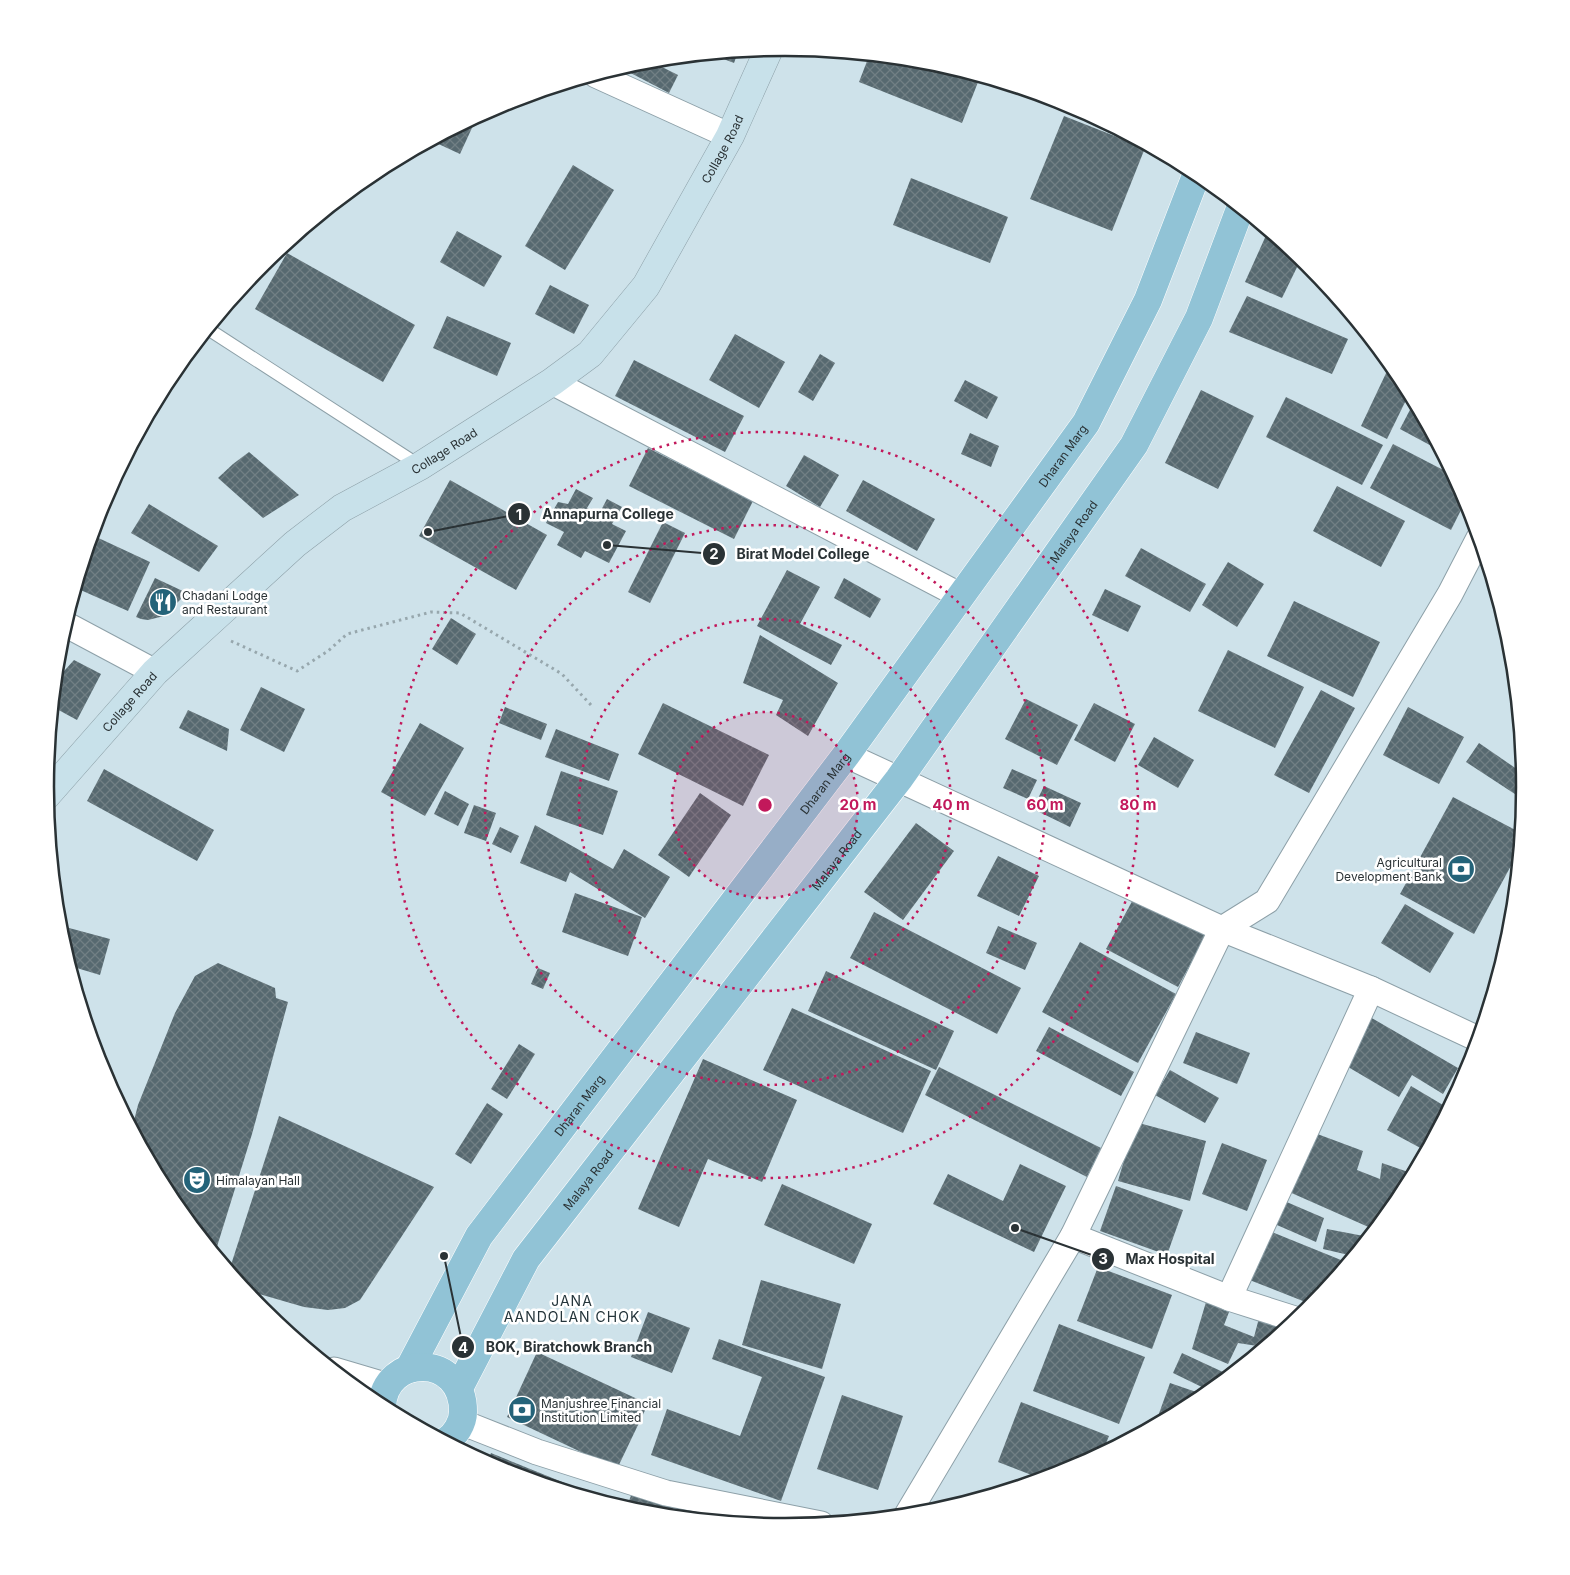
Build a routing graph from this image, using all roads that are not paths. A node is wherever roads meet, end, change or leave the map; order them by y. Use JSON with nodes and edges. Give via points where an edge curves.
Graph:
{"nodes":[{"id":1,"x":766,"y":57,"type":"edge"},
{"id":2,"x":605,"y":79,"type":"edge"},
{"id":3,"x":730,"y":136,"type":"junction"},
{"id":4,"x":1194,"y":181,"type":"edge"},
{"id":5,"x":1238,"y":214,"type":"edge"},
{"id":6,"x":213,"y":332,"type":"edge"},
{"id":7,"x":552,"y":382,"type":"junction"},
{"id":8,"x":420,"y":466,"type":"junction"},
{"id":9,"x":1475,"y":546,"type":"edge"},
{"id":10,"x":961,"y":596,"type":"junction"},
{"id":11,"x":72,"y":628,"type":"edge"},
{"id":12,"x":155,"y":672,"type":"junction"},
{"id":13,"x":846,"y":755,"type":"junction"},
{"id":14,"x":898,"y":780,"type":"junction"},
{"id":15,"x":54,"y":787,"type":"edge"},
{"id":16,"x":1222,"y":929,"type":"junction"},
{"id":17,"x":1370,"y":989,"type":"junction"},
{"id":18,"x":1472,"y":1036,"type":"edge"},
{"id":19,"x":1073,"y":1236,"type":"junction"},
{"id":20,"x":1230,"y":1298,"type":"junction"},
{"id":21,"x":1289,"y":1317,"type":"edge"},
{"id":22,"x":410,"y":1369,"type":"junction"},
{"id":23,"x":367,"y":1388,"type":"edge"},
{"id":24,"x":459,"y":1388,"type":"junction"},
{"id":25,"x":385,"y":1397,"type":"edge"},
{"id":26,"x":453,"y":1432,"type":"edge"},
{"id":27,"x":912,"y":1507,"type":"edge"},
{"id":28,"x":794,"y":1519,"type":"edge"}],
"edges":[{"from":1,"to":3,"type":"street","name":"Collage Road"},
{"from":2,"to":3,"type":"street"},
{"from":3,"to":7,"type":"street","name":"Collage Road","via":[[646,286],[590,354]]},
{"from":4,"to":10,"type":"main road","name":"Dharan Marg","via":[[1148,300],[1086,423]]},
{"from":5,"to":14,"type":"main road","name":"Malaya Road","via":[[1199,318],[1134,445]]},
{"from":6,"to":8,"type":"lane"},
{"from":7,"to":8,"type":"street","name":"Collage Road"},
{"from":7,"to":10,"type":"street"},
{"from":8,"to":12,"type":"street","name":"Collage Road","via":[[342,508],[295,544]]},
{"from":9,"to":16,"type":"street","via":[[1450,594],[1268,901]]},
{"from":10,"to":13,"type":"main road","name":"Dharan Marg"},
{"from":11,"to":12,"type":"street"},
{"from":12,"to":15,"type":"street","name":"Collage Road"},
{"from":13,"to":14,"type":"street"},
{"from":13,"to":22,"type":"main road","name":"Dharan Marg","via":[[479,1236]]},
{"from":14,"to":16,"type":"street"},
{"from":14,"to":24,"type":"main road","name":"Malaya Road","via":[[526,1259]]},
{"from":16,"to":17,"type":"street"},
{"from":16,"to":19,"type":"street"},
{"from":17,"to":18,"type":"street"},
{"from":17,"to":20,"type":"street"},
{"from":19,"to":20,"type":"street"},
{"from":19,"to":27,"type":"street"},
{"from":20,"to":21,"type":"street"},
{"from":22,"to":24,"type":"main road","via":[[438,1370]]},
{"from":22,"to":25,"type":"main road","via":[[397,1376]]},
{"from":23,"to":25,"type":"street"},
{"from":24,"to":26,"type":"main road","via":[[463,1416]]},
{"from":26,"to":28,"type":"street","via":[[537,1452],[666,1493]]}]}
